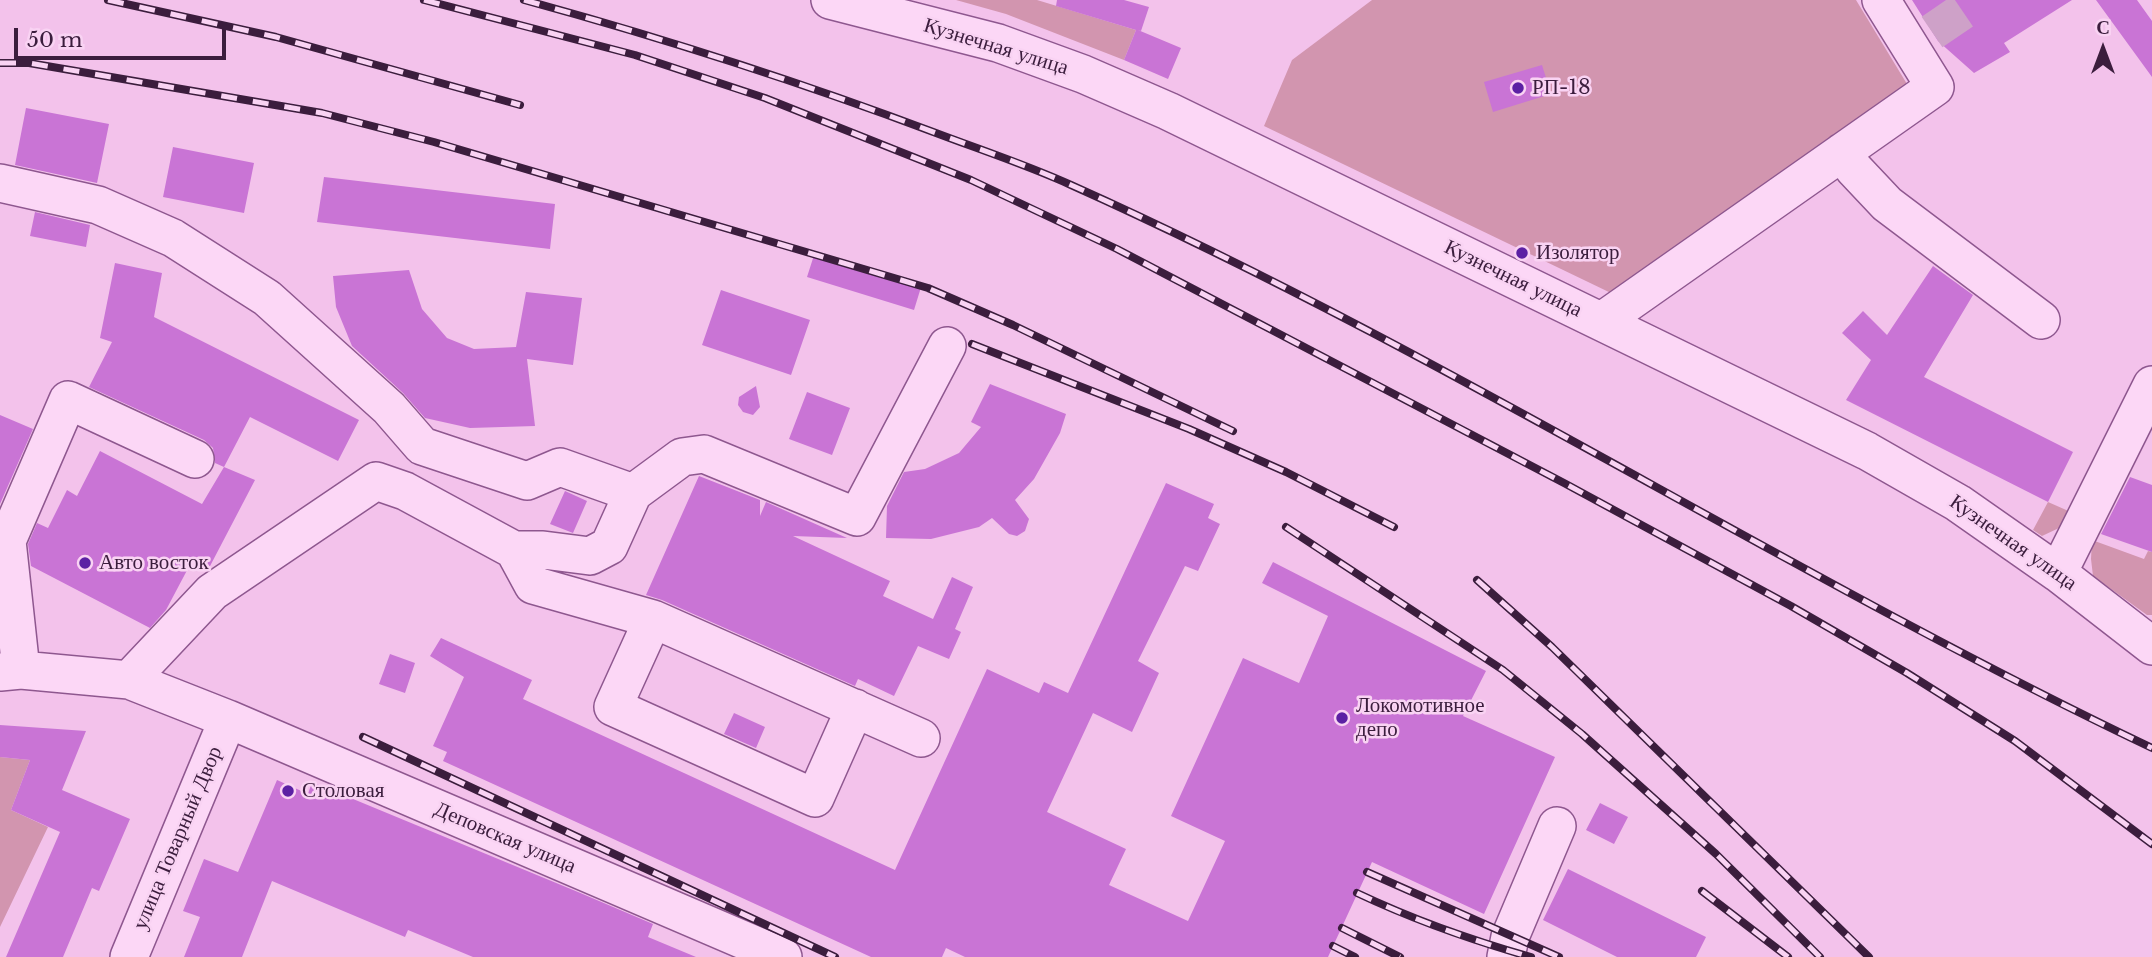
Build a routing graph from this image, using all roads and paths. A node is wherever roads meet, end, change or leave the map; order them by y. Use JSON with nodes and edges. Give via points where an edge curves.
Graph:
{"nodes":[{"id":1,"x":830,"y":0,"type":"edge"},
{"id":2,"x":1881,"y":0,"type":"edge"},
{"id":3,"x":1842,"y":152,"type":"junction"},
{"id":4,"x":0,"y":183,"type":"edge"},
{"id":5,"x":2041,"y":320,"type":"dead end"},
{"id":6,"x":1602,"y":321,"type":"junction"},
{"id":7,"x":947,"y":346,"type":"dead end"},
{"id":8,"x":2152,"y":385,"type":"edge"},
{"id":9,"x":422,"y":446,"type":"junction"},
{"id":10,"x":195,"y":459,"type":"dead end"},
{"id":11,"x":405,"y":491,"type":"junction"},
{"id":12,"x":633,"y":493,"type":"junction"},
{"id":13,"x":514,"y":550,"type":"junction"},
{"id":14,"x":2058,"y":573,"type":"junction"},
{"id":15,"x":653,"y":619,"type":"junction"},
{"id":16,"x":2150,"y":642,"type":"edge"},
{"id":17,"x":11,"y":671,"type":"edge"},
{"id":18,"x":129,"y":680,"type":"junction"},
{"id":19,"x":855,"y":708,"type":"junction"},
{"id":20,"x":228,"y":719,"type":"junction"},
{"id":21,"x":921,"y":738,"type":"dead end"},
{"id":22,"x":1557,"y":826,"type":"dead end"},
{"id":23,"x":128,"y":957,"type":"edge"},
{"id":24,"x":783,"y":957,"type":"edge"},
{"id":25,"x":1506,"y":957,"type":"edge"}],
"edges":[{"from":1,"to":6,"type":"street","name":"Кузнечная улица","via":[[998,43],[1083,74]]},
{"from":2,"to":3,"type":"street","via":[[1921,39],[1936,87]]},
{"from":3,"to":5,"type":"street","via":[[1886,204]]},
{"from":3,"to":6,"type":"street"},
{"from":4,"to":9,"type":"street","via":[[98,205],[173,238],[267,298],[389,408]]},
{"from":6,"to":14,"type":"street","name":"Кузнечная улица","via":[[1867,451],[1958,503]]},
{"from":7,"to":12,"type":"street","via":[[857,517],[704,454],[682,457]]},
{"from":8,"to":14,"type":"street"},
{"from":9,"to":11,"type":"street"},
{"from":9,"to":12,"type":"street","via":[[527,481],[560,467]]},
{"from":10,"to":17,"type":"street","via":[[68,400],[7,541]]},
{"from":11,"to":13,"type":"street"},
{"from":11,"to":18,"type":"street","via":[[376,481],[212,592]]},
{"from":12,"to":13,"type":"street","via":[[609,546],[590,556]]},
{"from":13,"to":15,"type":"street","via":[[533,585]]},
{"from":14,"to":16,"type":"street","name":"Кузнечная улица"},
{"from":15,"to":19,"type":"street"},
{"from":15,"to":19,"type":"street","via":[[613,706],[815,798]]},
{"from":17,"to":18,"type":"street","name":"Деповская улица"},
{"from":18,"to":20,"type":"street","name":"Деповская улица"},
{"from":19,"to":21,"type":"street"},
{"from":20,"to":23,"type":"street","name":"улица Товарный Двор"},
{"from":20,"to":24,"type":"street","name":"Деповская улица"},
{"from":22,"to":25,"type":"street","via":[[1510,937]]}]}
